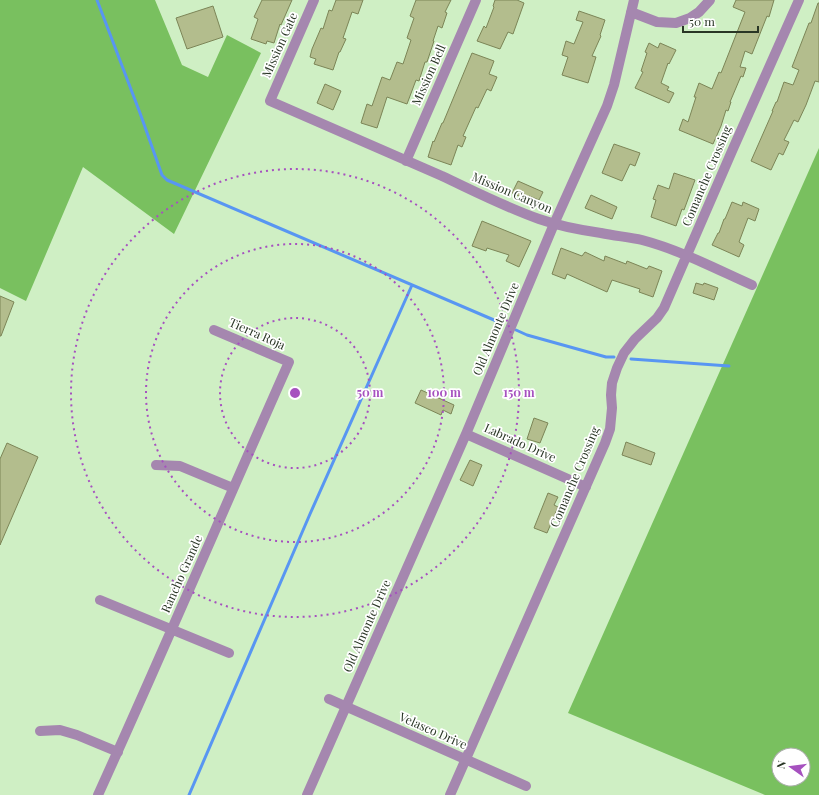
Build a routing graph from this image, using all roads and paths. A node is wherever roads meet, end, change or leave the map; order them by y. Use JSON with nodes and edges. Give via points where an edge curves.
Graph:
{"nodes":[{"id":1,"x":314,"y":0,"type":"edge"},
{"id":2,"x":476,"y":0,"type":"edge"},
{"id":3,"x":634,"y":0,"type":"edge"},
{"id":4,"x":710,"y":0,"type":"edge"},
{"id":5,"x":799,"y":0,"type":"edge"},
{"id":6,"x":631,"y":12,"type":"junction"},
{"id":7,"x":270,"y":101,"type":"joint"},
{"id":8,"x":406,"y":161,"type":"junction"},
{"id":9,"x":554,"y":224,"type":"junction"},
{"id":10,"x":687,"y":256,"type":"junction"},
{"id":11,"x":752,"y":285,"type":"dead end"},
{"id":12,"x":214,"y":330,"type":"dead end"},
{"id":13,"x":289,"y":362,"type":"joint"},
{"id":14,"x":466,"y":434,"type":"junction"},
{"id":15,"x":156,"y":465,"type":"dead end"},
{"id":16,"x":586,"y":487,"type":"junction"},
{"id":17,"x":233,"y":488,"type":"junction"},
{"id":18,"x":100,"y":600,"type":"dead end"},
{"id":19,"x":172,"y":630,"type":"junction"},
{"id":20,"x":229,"y":654,"type":"dead end"},
{"id":21,"x":329,"y":699,"type":"dead end"},
{"id":22,"x":346,"y":707,"type":"junction"},
{"id":23,"x":40,"y":731,"type":"dead end"},
{"id":24,"x":118,"y":752,"type":"junction"},
{"id":25,"x":465,"y":760,"type":"junction"},
{"id":26,"x":526,"y":786,"type":"dead end"},
{"id":27,"x":98,"y":795,"type":"edge"},
{"id":28,"x":307,"y":795,"type":"edge"},
{"id":29,"x":450,"y":795,"type":"edge"}],
"edges":[{"from":1,"to":7,"type":"street","name":"Mission Gate"},
{"from":2,"to":8,"type":"street","name":"Mission Bell"},
{"from":3,"to":6,"type":"street","name":"Old Almonte Drive"},
{"from":4,"to":6,"type":"street","via":[[699,12],[676,23],[657,22]]},
{"from":5,"to":10,"type":"street","name":"Comanche Crossing"},
{"from":6,"to":9,"type":"street","name":"Old Almonte Drive","via":[[607,106]]},
{"from":7,"to":8,"type":"street","name":"Mission Canyon"},
{"from":8,"to":9,"type":"street","name":"Mission Canyon","via":[[515,210]]},
{"from":9,"to":10,"type":"street","name":"Mission Canyon","via":[[642,240]]},
{"from":9,"to":14,"type":"street","name":"Old Almonte Drive"},
{"from":10,"to":11,"type":"street","name":"Mission Canyon"},
{"from":10,"to":16,"type":"street","name":"Comanche Crossing","via":[[664,308],[624,353],[617,368],[612,383],[610,429]]},
{"from":12,"to":13,"type":"street","name":"Tierra Roja"},
{"from":13,"to":17,"type":"street","name":"Rancho Grande"},
{"from":14,"to":16,"type":"street","name":"Labrado Drive"},
{"from":14,"to":22,"type":"street","name":"Old Almonte Drive"},
{"from":15,"to":17,"type":"street","via":[[180,466]]},
{"from":16,"to":25,"type":"street","name":"Comanche Crossing"},
{"from":17,"to":19,"type":"street","name":"Rancho Grande"},
{"from":18,"to":19,"type":"street"},
{"from":19,"to":20,"type":"street"},
{"from":19,"to":24,"type":"street","name":"Rancho Grande"},
{"from":21,"to":22,"type":"street","name":"Velasco Drive"},
{"from":22,"to":25,"type":"street","name":"Velasco Drive"},
{"from":22,"to":28,"type":"street","name":"Old Almonte Drive"},
{"from":23,"to":24,"type":"street","via":[[60,730]]},
{"from":24,"to":27,"type":"street","name":"Rancho Grande"},
{"from":25,"to":26,"type":"street","name":"Velasco Drive"},
{"from":25,"to":29,"type":"street","name":"Comanche Crossing"}]}
